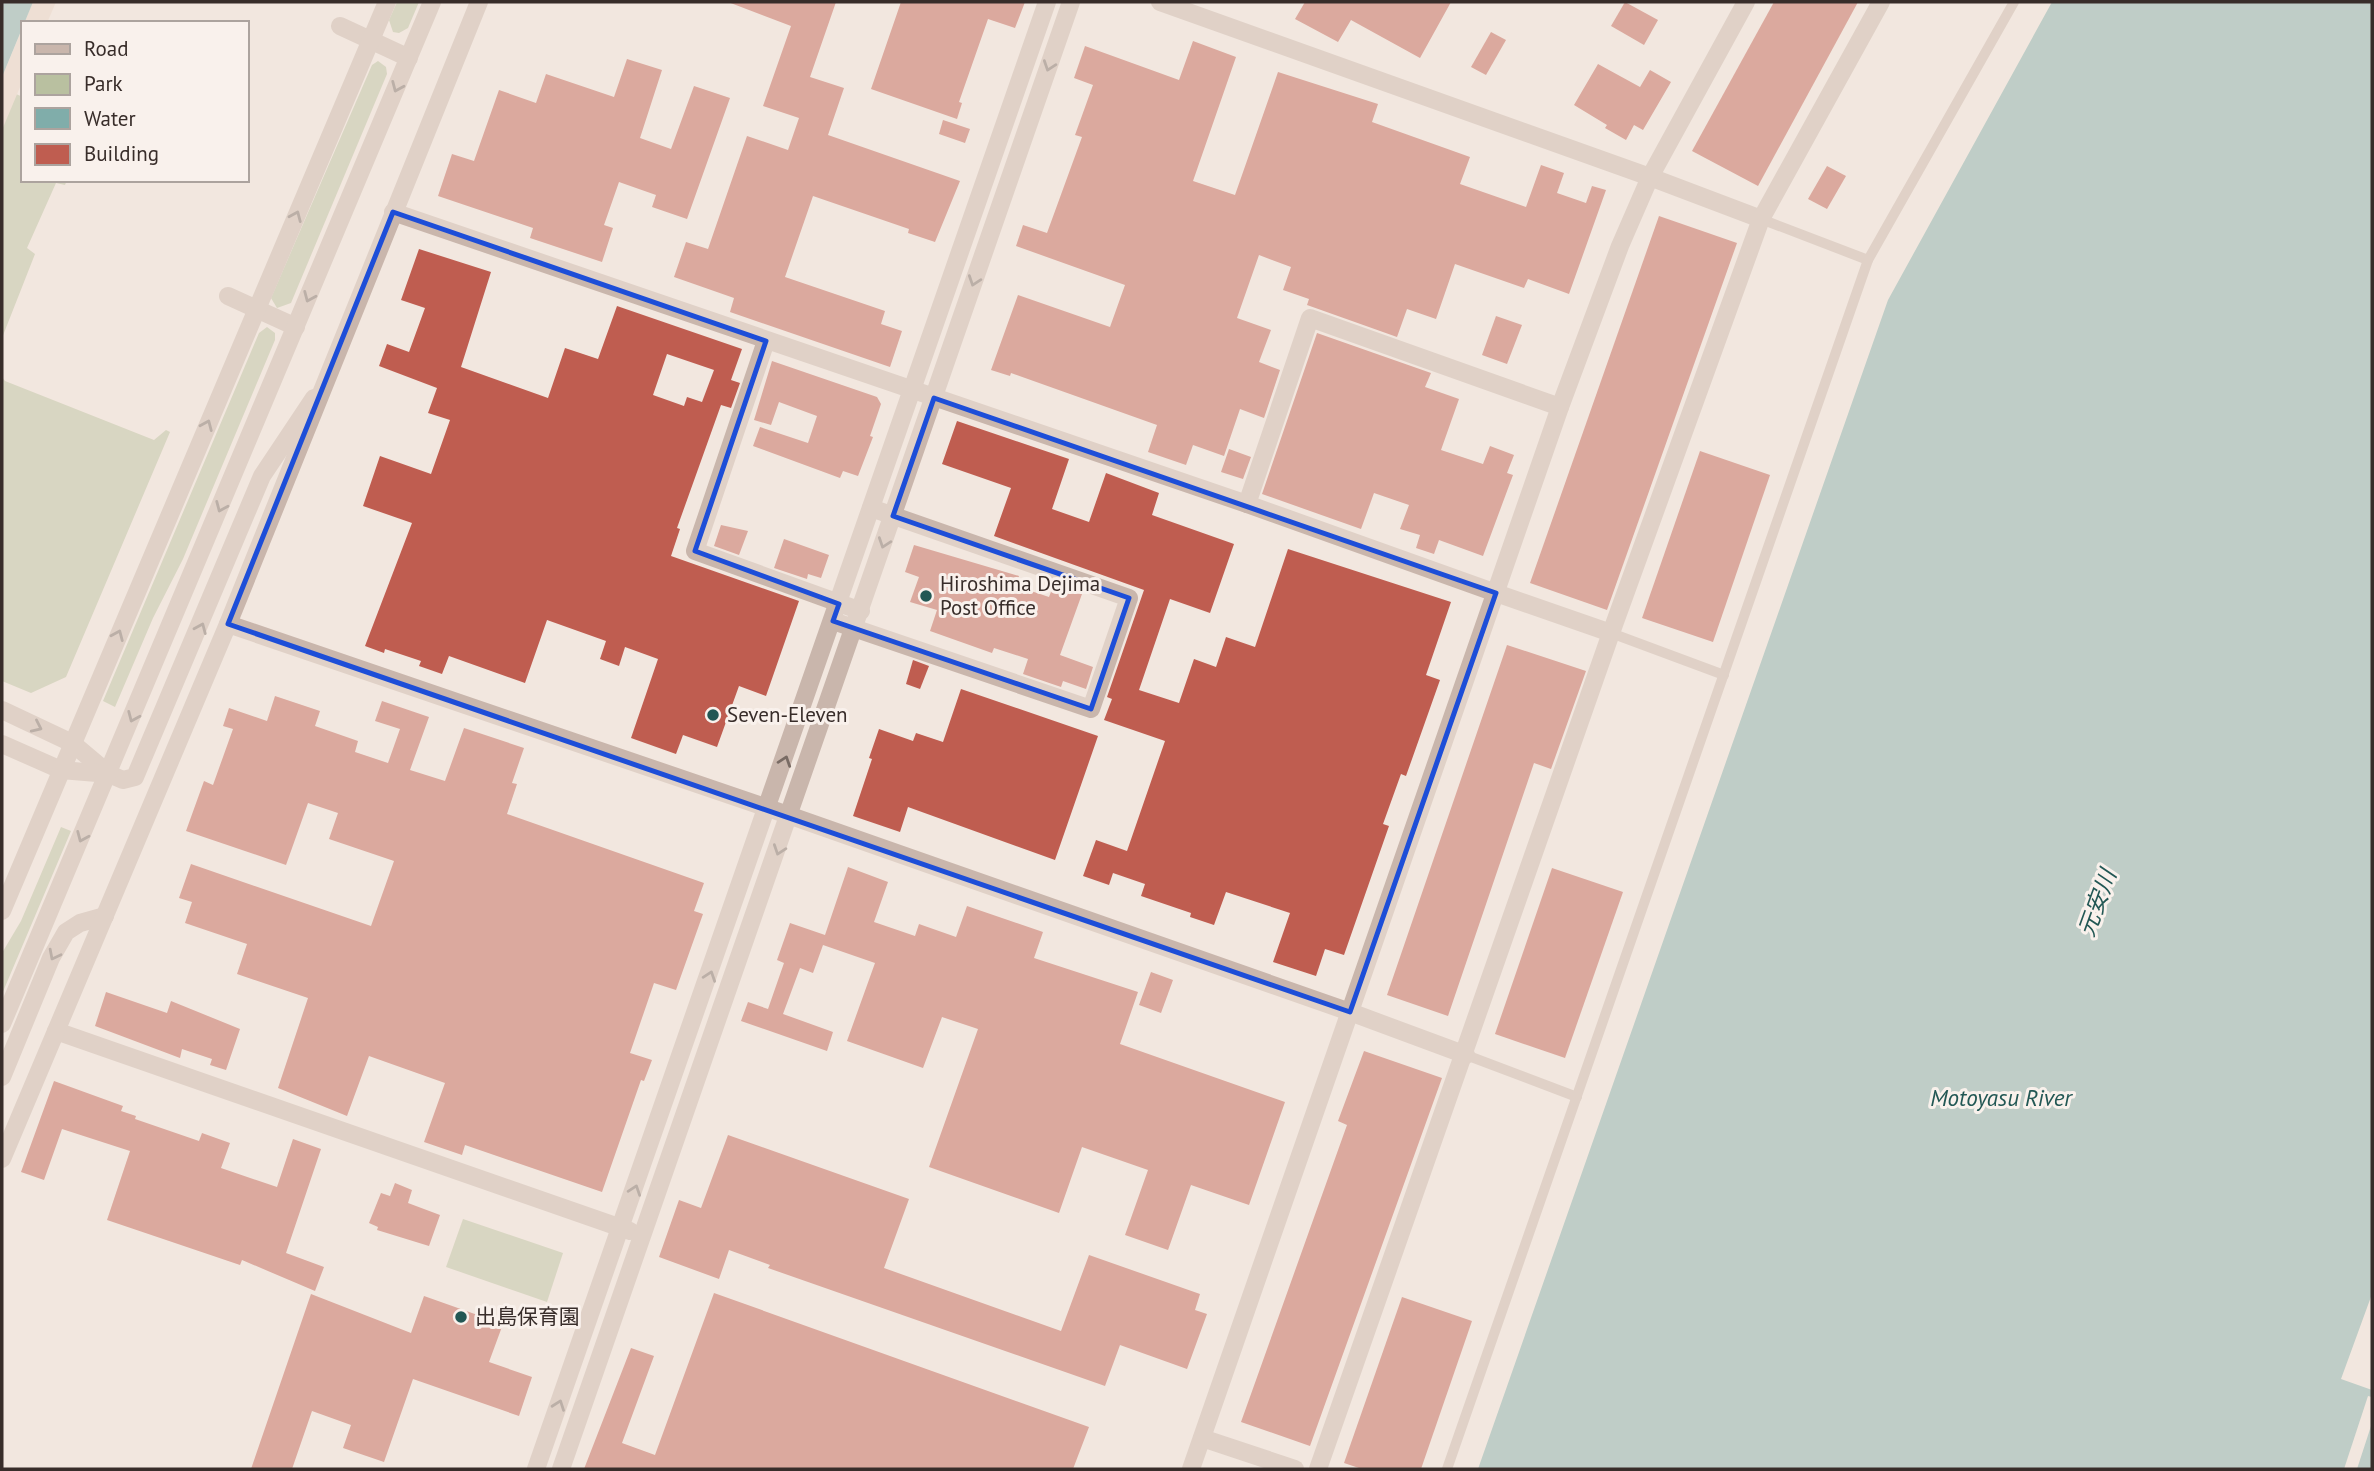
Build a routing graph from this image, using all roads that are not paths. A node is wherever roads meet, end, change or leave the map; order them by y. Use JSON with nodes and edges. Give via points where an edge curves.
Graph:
{"nodes":[{"id":1,"x":387,"y":2,"type":"edge"},
{"id":2,"x":432,"y":2,"type":"edge"},
{"id":3,"x":479,"y":2,"type":"edge"},
{"id":4,"x":1047,"y":2,"type":"edge"},
{"id":5,"x":1071,"y":2,"type":"edge"},
{"id":6,"x":1160,"y":2,"type":"edge"},
{"id":7,"x":1746,"y":2,"type":"edge"},
{"id":8,"x":1881,"y":2,"type":"edge"},
{"id":9,"x":2014,"y":2,"type":"edge"},
{"id":10,"x":340,"y":26,"type":"dead end"},
{"id":11,"x":370,"y":40,"type":"junction"},
{"id":12,"x":409,"y":58,"type":"junction"},
{"id":13,"x":1650,"y":177,"type":"junction"},
{"id":14,"x":393,"y":212,"type":"junction"},
{"id":15,"x":1761,"y":219,"type":"junction"},
{"id":16,"x":1868,"y":260,"type":"junction"},
{"id":17,"x":228,"y":296,"type":"dead end"},
{"id":18,"x":256,"y":309,"type":"junction"},
{"id":19,"x":296,"y":327,"type":"junction"},
{"id":20,"x":766,"y":341,"type":"junction"},
{"id":21,"x":325,"y":383,"type":"junction"},
{"id":22,"x":912,"y":391,"type":"junction"},
{"id":23,"x":934,"y":398,"type":"junction"},
{"id":24,"x":1560,"y":407,"type":"junction"},
{"id":25,"x":1247,"y":504,"type":"junction"},
{"id":26,"x":872,"y":508,"type":"junction"},
{"id":27,"x":893,"y":516,"type":"junction"},
{"id":28,"x":1496,"y":593,"type":"junction"},
{"id":29,"x":836,"y":613,"type":"junction"},
{"id":30,"x":858,"y":620,"type":"junction"},
{"id":31,"x":228,"y":624,"type":"junction"},
{"id":32,"x":1611,"y":633,"type":"junction"},
{"id":33,"x":1724,"y":675,"type":"junction"},
{"id":34,"x":2,"y":710,"type":"edge"},
{"id":35,"x":72,"y":743,"type":"junction"},
{"id":36,"x":2,"y":744,"type":"edge"},
{"id":37,"x":61,"y":770,"type":"junction"},
{"id":38,"x":109,"y":774,"type":"junction"},
{"id":39,"x":769,"y":808,"type":"junction"},
{"id":40,"x":791,"y":816,"type":"junction"},
{"id":41,"x":2,"y":912,"type":"edge"},
{"id":42,"x":104,"y":916,"type":"junction"},
{"id":43,"x":1350,"y":1012,"type":"junction"},
{"id":44,"x":2,"y":1024,"type":"edge"},
{"id":45,"x":56,"y":1031,"type":"junction"},
{"id":46,"x":1465,"y":1055,"type":"junction"},
{"id":47,"x":2,"y":1077,"type":"edge"},
{"id":48,"x":1577,"y":1097,"type":"junction"},
{"id":49,"x":2,"y":1158,"type":"edge"},
{"id":50,"x":622,"y":1228,"type":"junction"},
{"id":51,"x":644,"y":1236,"type":"junction"},
{"id":52,"x":1202,"y":1438,"type":"junction"},
{"id":53,"x":536,"y":1469,"type":"edge"},
{"id":54,"x":561,"y":1469,"type":"edge"},
{"id":55,"x":1191,"y":1469,"type":"edge"},
{"id":56,"x":1295,"y":1469,"type":"edge"},
{"id":57,"x":1318,"y":1469,"type":"edge"},
{"id":58,"x":1447,"y":1469,"type":"edge"}],
"edges":[{"from":1,"to":11,"type":"street"},
{"from":2,"to":12,"type":"street"},
{"from":3,"to":14,"type":"street"},
{"from":4,"to":22,"type":"street"},
{"from":5,"to":23,"type":"street","one_way":true},
{"from":6,"to":13,"type":"street"},
{"from":7,"to":13,"type":"street"},
{"from":8,"to":15,"type":"street"},
{"from":9,"to":16,"type":"lane"},
{"from":10,"to":11,"type":"street"},
{"from":11,"to":12,"type":"street"},
{"from":18,"to":11,"type":"street","one_way":true},
{"from":12,"to":19,"type":"street","one_way":true},
{"from":13,"to":15,"type":"street"},
{"from":13,"to":24,"type":"street"},
{"from":14,"to":20,"type":"street"},
{"from":14,"to":21,"type":"street"},
{"from":15,"to":16,"type":"lane"},
{"from":15,"to":32,"type":"street"},
{"from":16,"to":33,"type":"lane"},
{"from":17,"to":18,"type":"street"},
{"from":18,"to":19,"type":"street"},
{"from":35,"to":18,"type":"street","one_way":true},
{"from":19,"to":38,"type":"street","one_way":true},
{"from":20,"to":22,"type":"street"},
{"from":20,"to":29,"type":"street","via":[[695,551]]},
{"from":21,"to":31,"type":"street"},
{"from":38,"to":21,"type":"street","one_way":true,"via":[[124,780],[135,777],[140,769],[262,476]]},
{"from":22,"to":23,"type":"street"},
{"from":22,"to":26,"type":"street"},
{"from":23,"to":25,"type":"street"},
{"from":23,"to":27,"type":"street"},
{"from":24,"to":25,"type":"street","via":[[1310,318]]},
{"from":24,"to":28,"type":"street"},
{"from":25,"to":28,"type":"street"},
{"from":26,"to":27,"type":"street"},
{"from":26,"to":29,"type":"street"},
{"from":27,"to":30,"type":"street","one_way":true},
{"from":27,"to":30,"type":"street","via":[[1129,598],[1091,709]]},
{"from":28,"to":32,"type":"street"},
{"from":28,"to":43,"type":"street"},
{"from":29,"to":30,"type":"street"},
{"from":39,"to":29,"type":"street","one_way":true},
{"from":30,"to":40,"type":"street"},
{"from":31,"to":39,"type":"street"},
{"from":31,"to":42,"type":"street"},
{"from":32,"to":33,"type":"lane"},
{"from":32,"to":46,"type":"street"},
{"from":33,"to":48,"type":"lane"},
{"from":34,"to":35,"type":"street","one_way":true},
{"from":35,"to":37,"type":"street"},
{"from":35,"to":38,"type":"street"},
{"from":36,"to":37,"type":"street"},
{"from":37,"to":38,"type":"street"},
{"from":37,"to":41,"type":"street"},
{"from":38,"to":44,"type":"street","one_way":true},
{"from":39,"to":40,"type":"street"},
{"from":50,"to":39,"type":"street","one_way":true},
{"from":40,"to":43,"type":"street"},
{"from":40,"to":51,"type":"street","one_way":true},
{"from":42,"to":45,"type":"street"},
{"from":42,"to":47,"type":"street","one_way":true,"via":[[65,932]]},
{"from":43,"to":46,"type":"street"},
{"from":43,"to":52,"type":"street"},
{"from":45,"to":49,"type":"street"},
{"from":45,"to":50,"type":"street"},
{"from":46,"to":48,"type":"lane"},
{"from":46,"to":57,"type":"street"},
{"from":48,"to":58,"type":"lane"},
{"from":50,"to":51,"type":"street"},
{"from":53,"to":50,"type":"street","one_way":true},
{"from":51,"to":54,"type":"street"},
{"from":52,"to":55,"type":"street"},
{"from":52,"to":56,"type":"street"}]}
